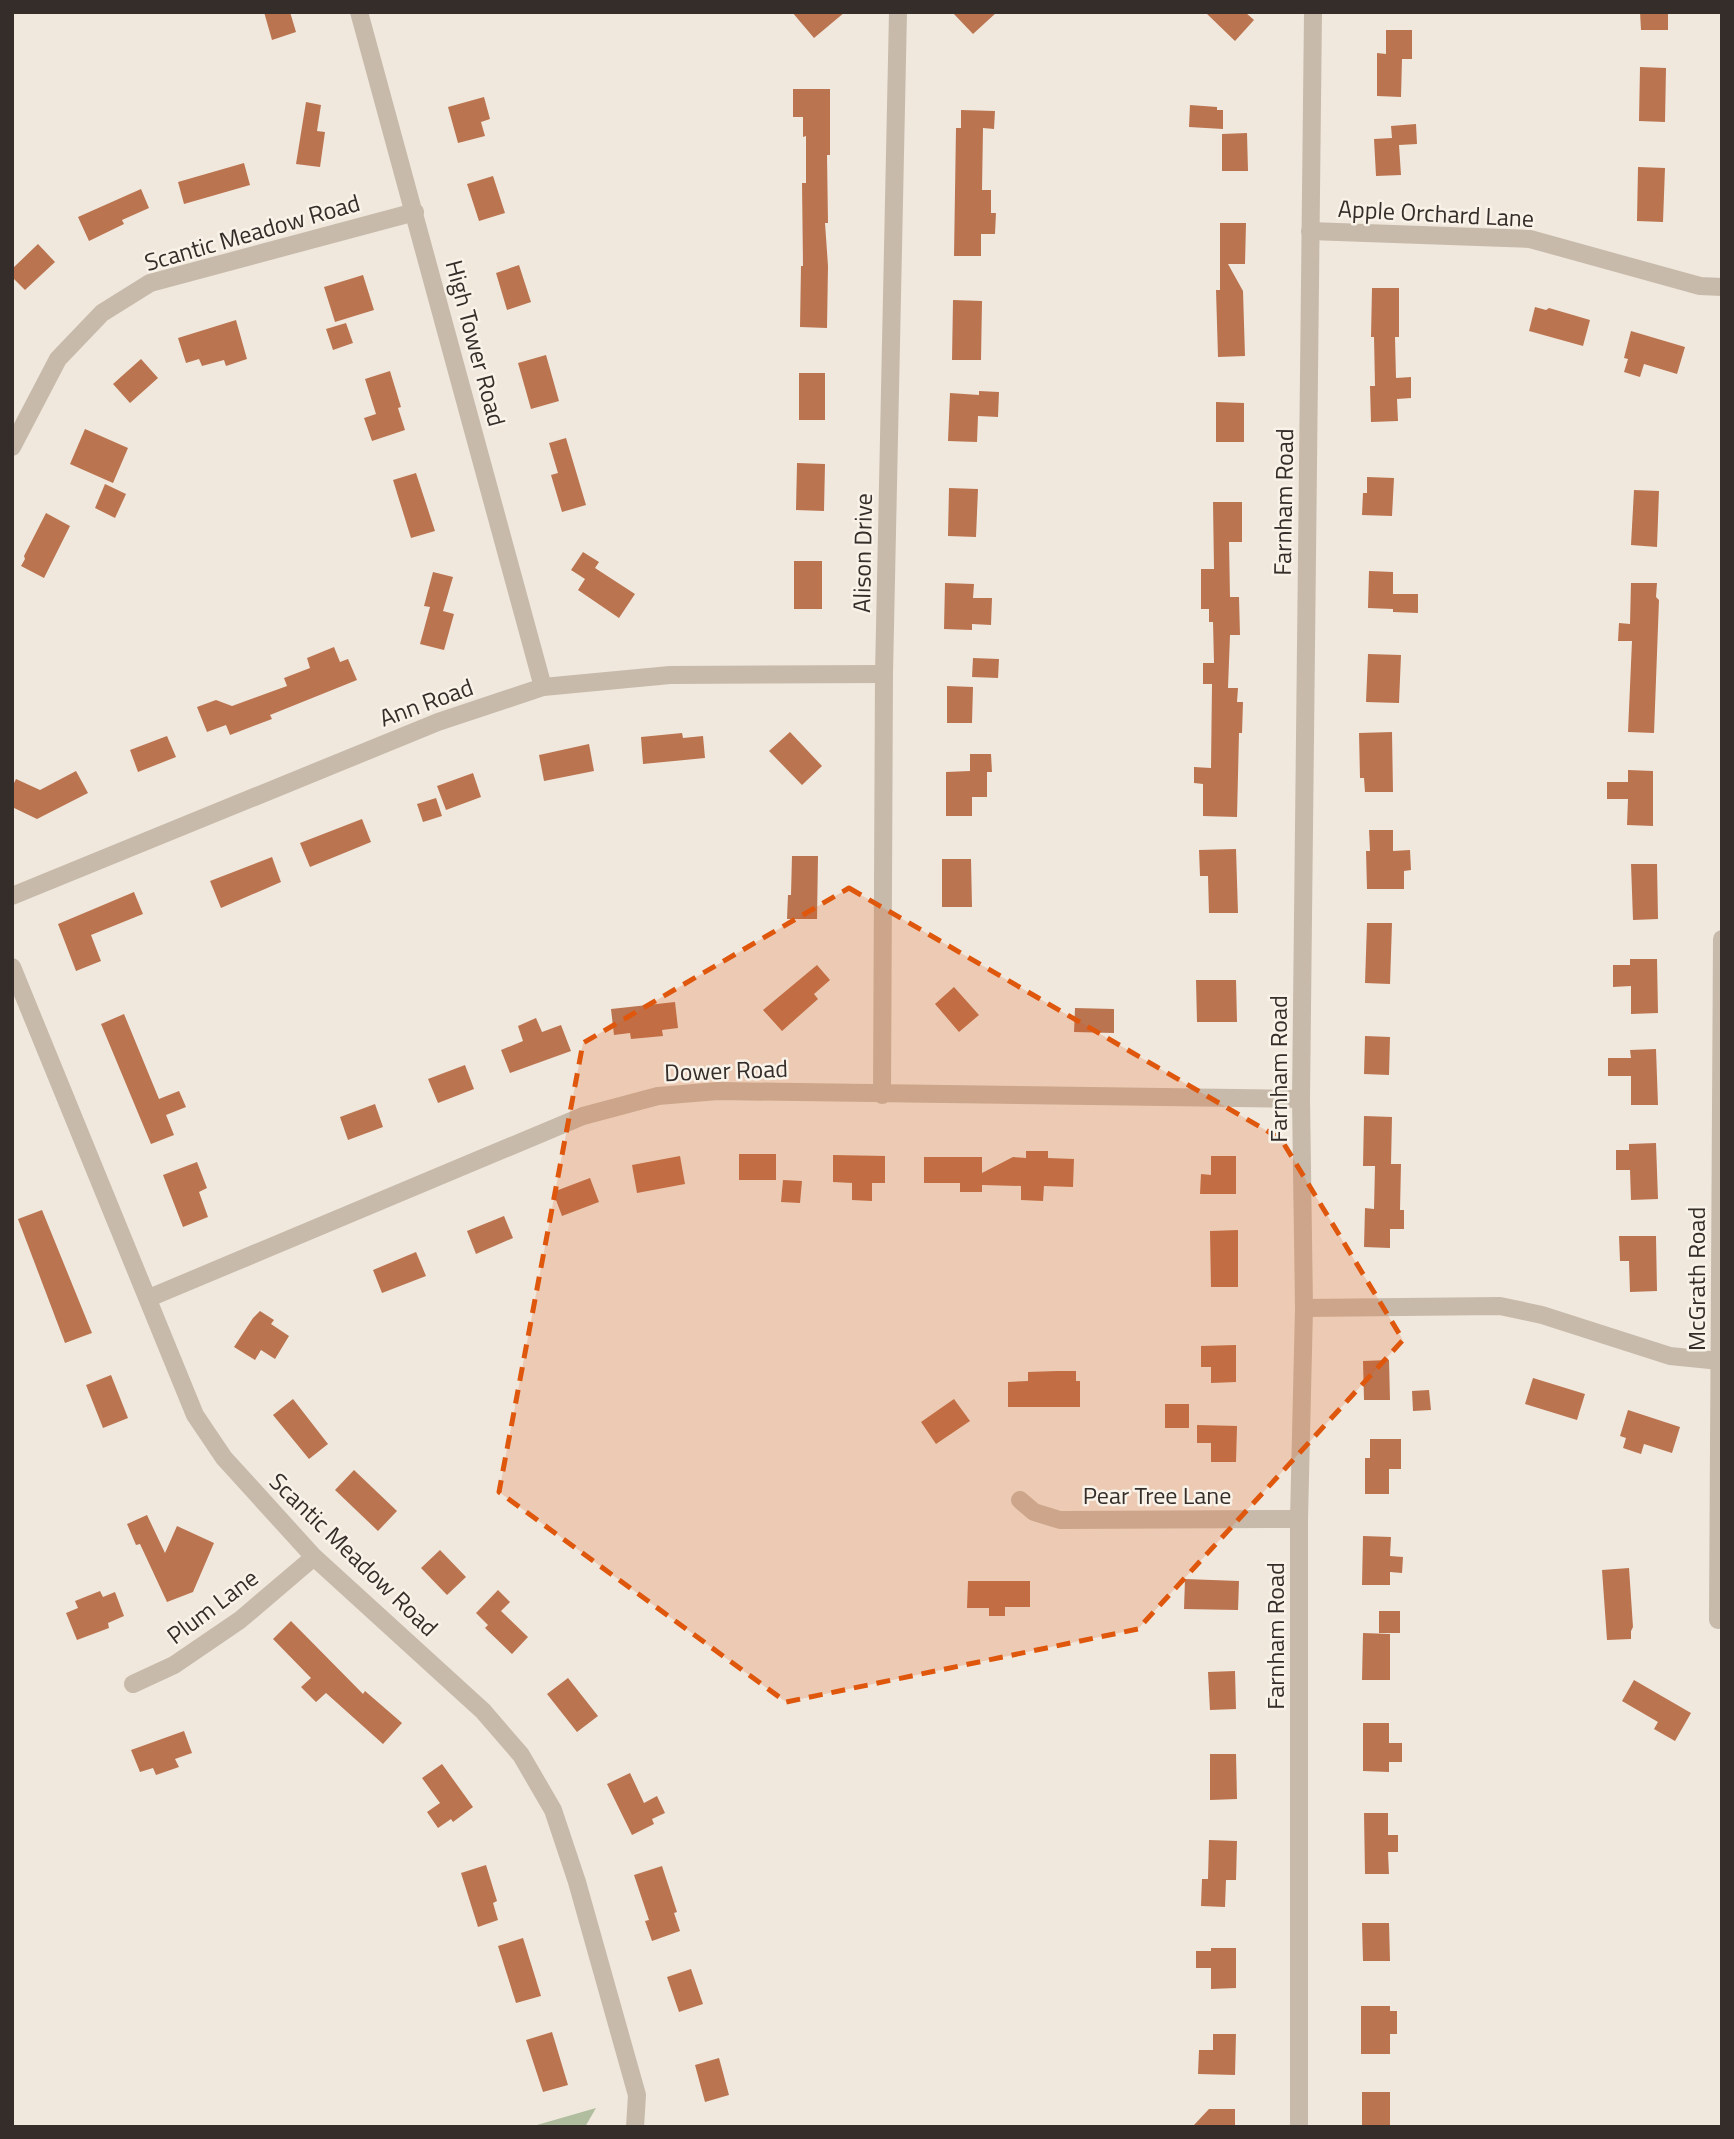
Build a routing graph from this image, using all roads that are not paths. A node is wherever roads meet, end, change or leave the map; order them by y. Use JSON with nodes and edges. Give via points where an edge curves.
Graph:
{"nodes":[{"id":1,"x":359,"y":12,"type":"edge"},
{"id":2,"x":898,"y":12,"type":"edge"},
{"id":3,"x":1313,"y":12,"type":"edge"},
{"id":4,"x":415,"y":212,"type":"junction"},
{"id":5,"x":1310,"y":231,"type":"junction"},
{"id":6,"x":1722,"y":287,"type":"edge"},
{"id":7,"x":12,"y":447,"type":"edge"},
{"id":8,"x":884,"y":674,"type":"junction"},
{"id":9,"x":543,"y":687,"type":"junction"},
{"id":10,"x":12,"y":896,"type":"edge"},
{"id":11,"x":1722,"y":939,"type":"edge"},
{"id":12,"x":12,"y":967,"type":"edge"},
{"id":13,"x":882,"y":1095,"type":"junction"},
{"id":14,"x":1301,"y":1099,"type":"junction"},
{"id":15,"x":149,"y":1298,"type":"junction"},
{"id":16,"x":1304,"y":1308,"type":"junction"},
{"id":17,"x":1720,"y":1360,"type":"junction"},
{"id":18,"x":1020,"y":1500,"type":"dead end"},
{"id":19,"x":1299,"y":1520,"type":"junction"},
{"id":20,"x":314,"y":1557,"type":"junction"},
{"id":21,"x":1718,"y":1620,"type":"dead end"},
{"id":22,"x":133,"y":1684,"type":"dead end"},
{"id":23,"x":635,"y":2127,"type":"edge"},
{"id":24,"x":1300,"y":2127,"type":"edge"}],
"edges":[{"from":1,"to":4,"type":"street","name":"High Tower Road"},
{"from":2,"to":8,"type":"street","name":"Alison Drive"},
{"from":3,"to":5,"type":"street","name":"Farnham Road"},
{"from":4,"to":7,"type":"street","name":"Scantic Meadow Road","via":[[150,283],[102,313],[58,359]]},
{"from":4,"to":9,"type":"street","name":"High Tower Road"},
{"from":5,"to":6,"type":"street","name":"Apple Orchard Lane","via":[[1530,239],[1700,286]]},
{"from":5,"to":14,"type":"street","name":"Farnham Road"},
{"from":8,"to":9,"type":"street","name":"Ann Road","via":[[670,675]]},
{"from":8,"to":13,"type":"street","name":"Alison Drive"},
{"from":9,"to":10,"type":"street","name":"Ann Road","via":[[438,722]]},
{"from":11,"to":17,"type":"street","name":"McGrath Road"},
{"from":12,"to":15,"type":"street","name":"Scantic Meadow Road"},
{"from":13,"to":14,"type":"street","name":"Dower Road"},
{"from":13,"to":15,"type":"street","name":"Dower Road","via":[[718,1091],[658,1096],[608,1109]]},
{"from":14,"to":16,"type":"street","name":"Farnham Road"},
{"from":15,"to":20,"type":"street","name":"Scantic Meadow Road","via":[[195,1415],[224,1458]]},
{"from":16,"to":17,"type":"street","via":[[1500,1306],[1670,1356]]},
{"from":16,"to":19,"type":"street","name":"Farnham Road"},
{"from":17,"to":21,"type":"street","name":"McGrath Road"},
{"from":18,"to":19,"type":"street","name":"Pear Tree Lane","via":[[1034,1512],[1060,1520]]},
{"from":19,"to":24,"type":"street","name":"Farnham Road"},
{"from":20,"to":22,"type":"street","name":"Plum Lane","via":[[240,1620],[174,1665]]},
{"from":20,"to":23,"type":"street","name":"Scantic Meadow Road","via":[[483,1711],[521,1755],[553,1810],[637,2095]]}]}
